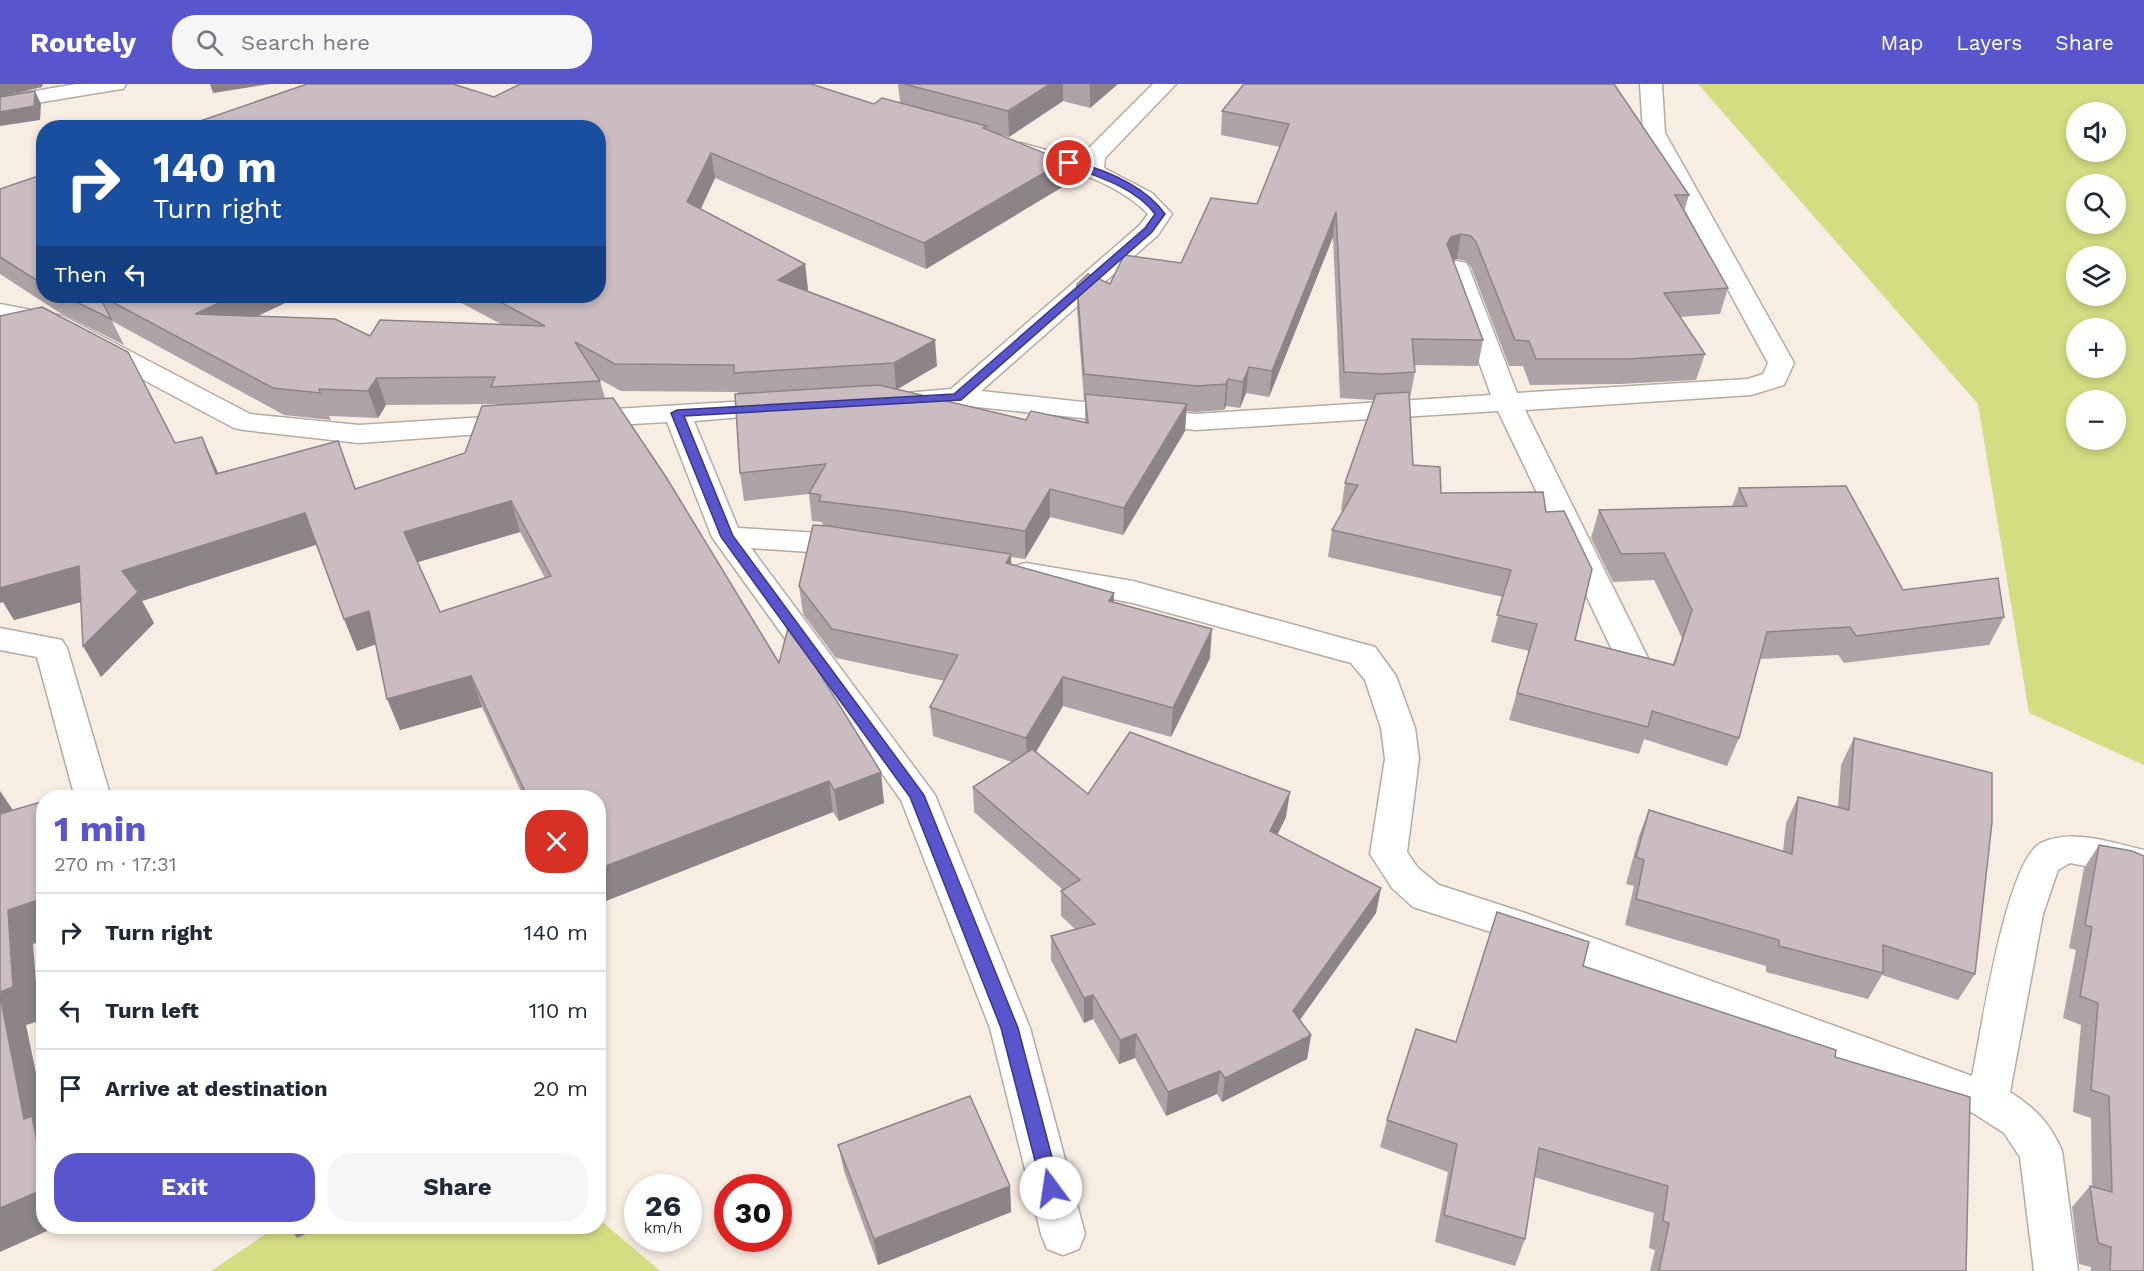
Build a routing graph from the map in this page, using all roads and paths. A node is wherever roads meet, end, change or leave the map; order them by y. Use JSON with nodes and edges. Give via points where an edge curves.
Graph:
{"nodes":[{"id":1,"x":115,"y":84,"type":"edge"},
{"id":2,"x":1165,"y":84,"type":"edge"},
{"id":3,"x":1651,"y":84,"type":"edge"},
{"id":4,"x":0,"y":103,"type":"edge"},
{"id":5,"x":1001,"y":144,"type":"edge"},
{"id":6,"x":1092,"y":169,"type":"junction"},
{"id":7,"x":1457,"y":268,"type":"edge"},
{"id":8,"x":0,"y":312,"type":"edge"},
{"id":9,"x":957,"y":397,"type":"junction"},
{"id":10,"x":1507,"y":402,"type":"junction"},
{"id":11,"x":864,"y":403,"type":"edge"},
{"id":12,"x":805,"y":406,"type":"edge"},
{"id":13,"x":677,"y":413,"type":"junction"},
{"id":14,"x":727,"y":537,"type":"junction"},
{"id":15,"x":889,"y":551,"type":"edge"},
{"id":16,"x":993,"y":567,"type":"edge"},
{"id":17,"x":0,"y":639,"type":"edge"},
{"id":18,"x":1632,"y":657,"type":"edge"},
{"id":19,"x":91,"y":790,"type":"edge"},
{"id":20,"x":2144,"y":864,"type":"edge"},
{"id":21,"x":1988,"y":1100,"type":"junction"},
{"id":22,"x":1063,"y":1234,"type":"dead end"},
{"id":23,"x":2056,"y":1271,"type":"edge"}],
"edges":[{"from":1,"to":4,"type":"street"},
{"from":2,"to":6,"type":"street","via":[[1094,156]]},
{"from":3,"to":10,"type":"street","via":[[1654,133],[1781,363],[1774,379],[1750,387]]},
{"from":5,"to":6,"type":"street"},
{"from":6,"to":9,"type":"street","via":[[1152,203],[1160,214],[1149,230]]},
{"from":7,"to":10,"type":"street"},
{"from":8,"to":13,"type":"street","via":[[54,322],[244,422],[359,434]]},
{"from":9,"to":10,"type":"street","via":[[1195,422]]},
{"from":9,"to":11,"type":"street"},
{"from":10,"to":18,"type":"street"},
{"from":12,"to":13,"type":"street"},
{"from":13,"to":14,"type":"street"},
{"from":14,"to":15,"type":"street","via":[[832,542]]},
{"from":14,"to":22,"type":"street","via":[[916,795],[1010,1028]]},
{"from":16,"to":21,"type":"street","via":[[1133,592],[1363,655],[1380,676],[1398,728],[1401,759],[1388,854],[1405,878],[1426,896],[1512,924]]},
{"from":17,"to":19,"type":"street","via":[[51,648]]},
{"from":20,"to":21,"type":"street","via":[[2070,849],[2044,860],[2024,914]]},
{"from":21,"to":23,"type":"street","via":[[2019,1120],[2041,1151]]}]}
